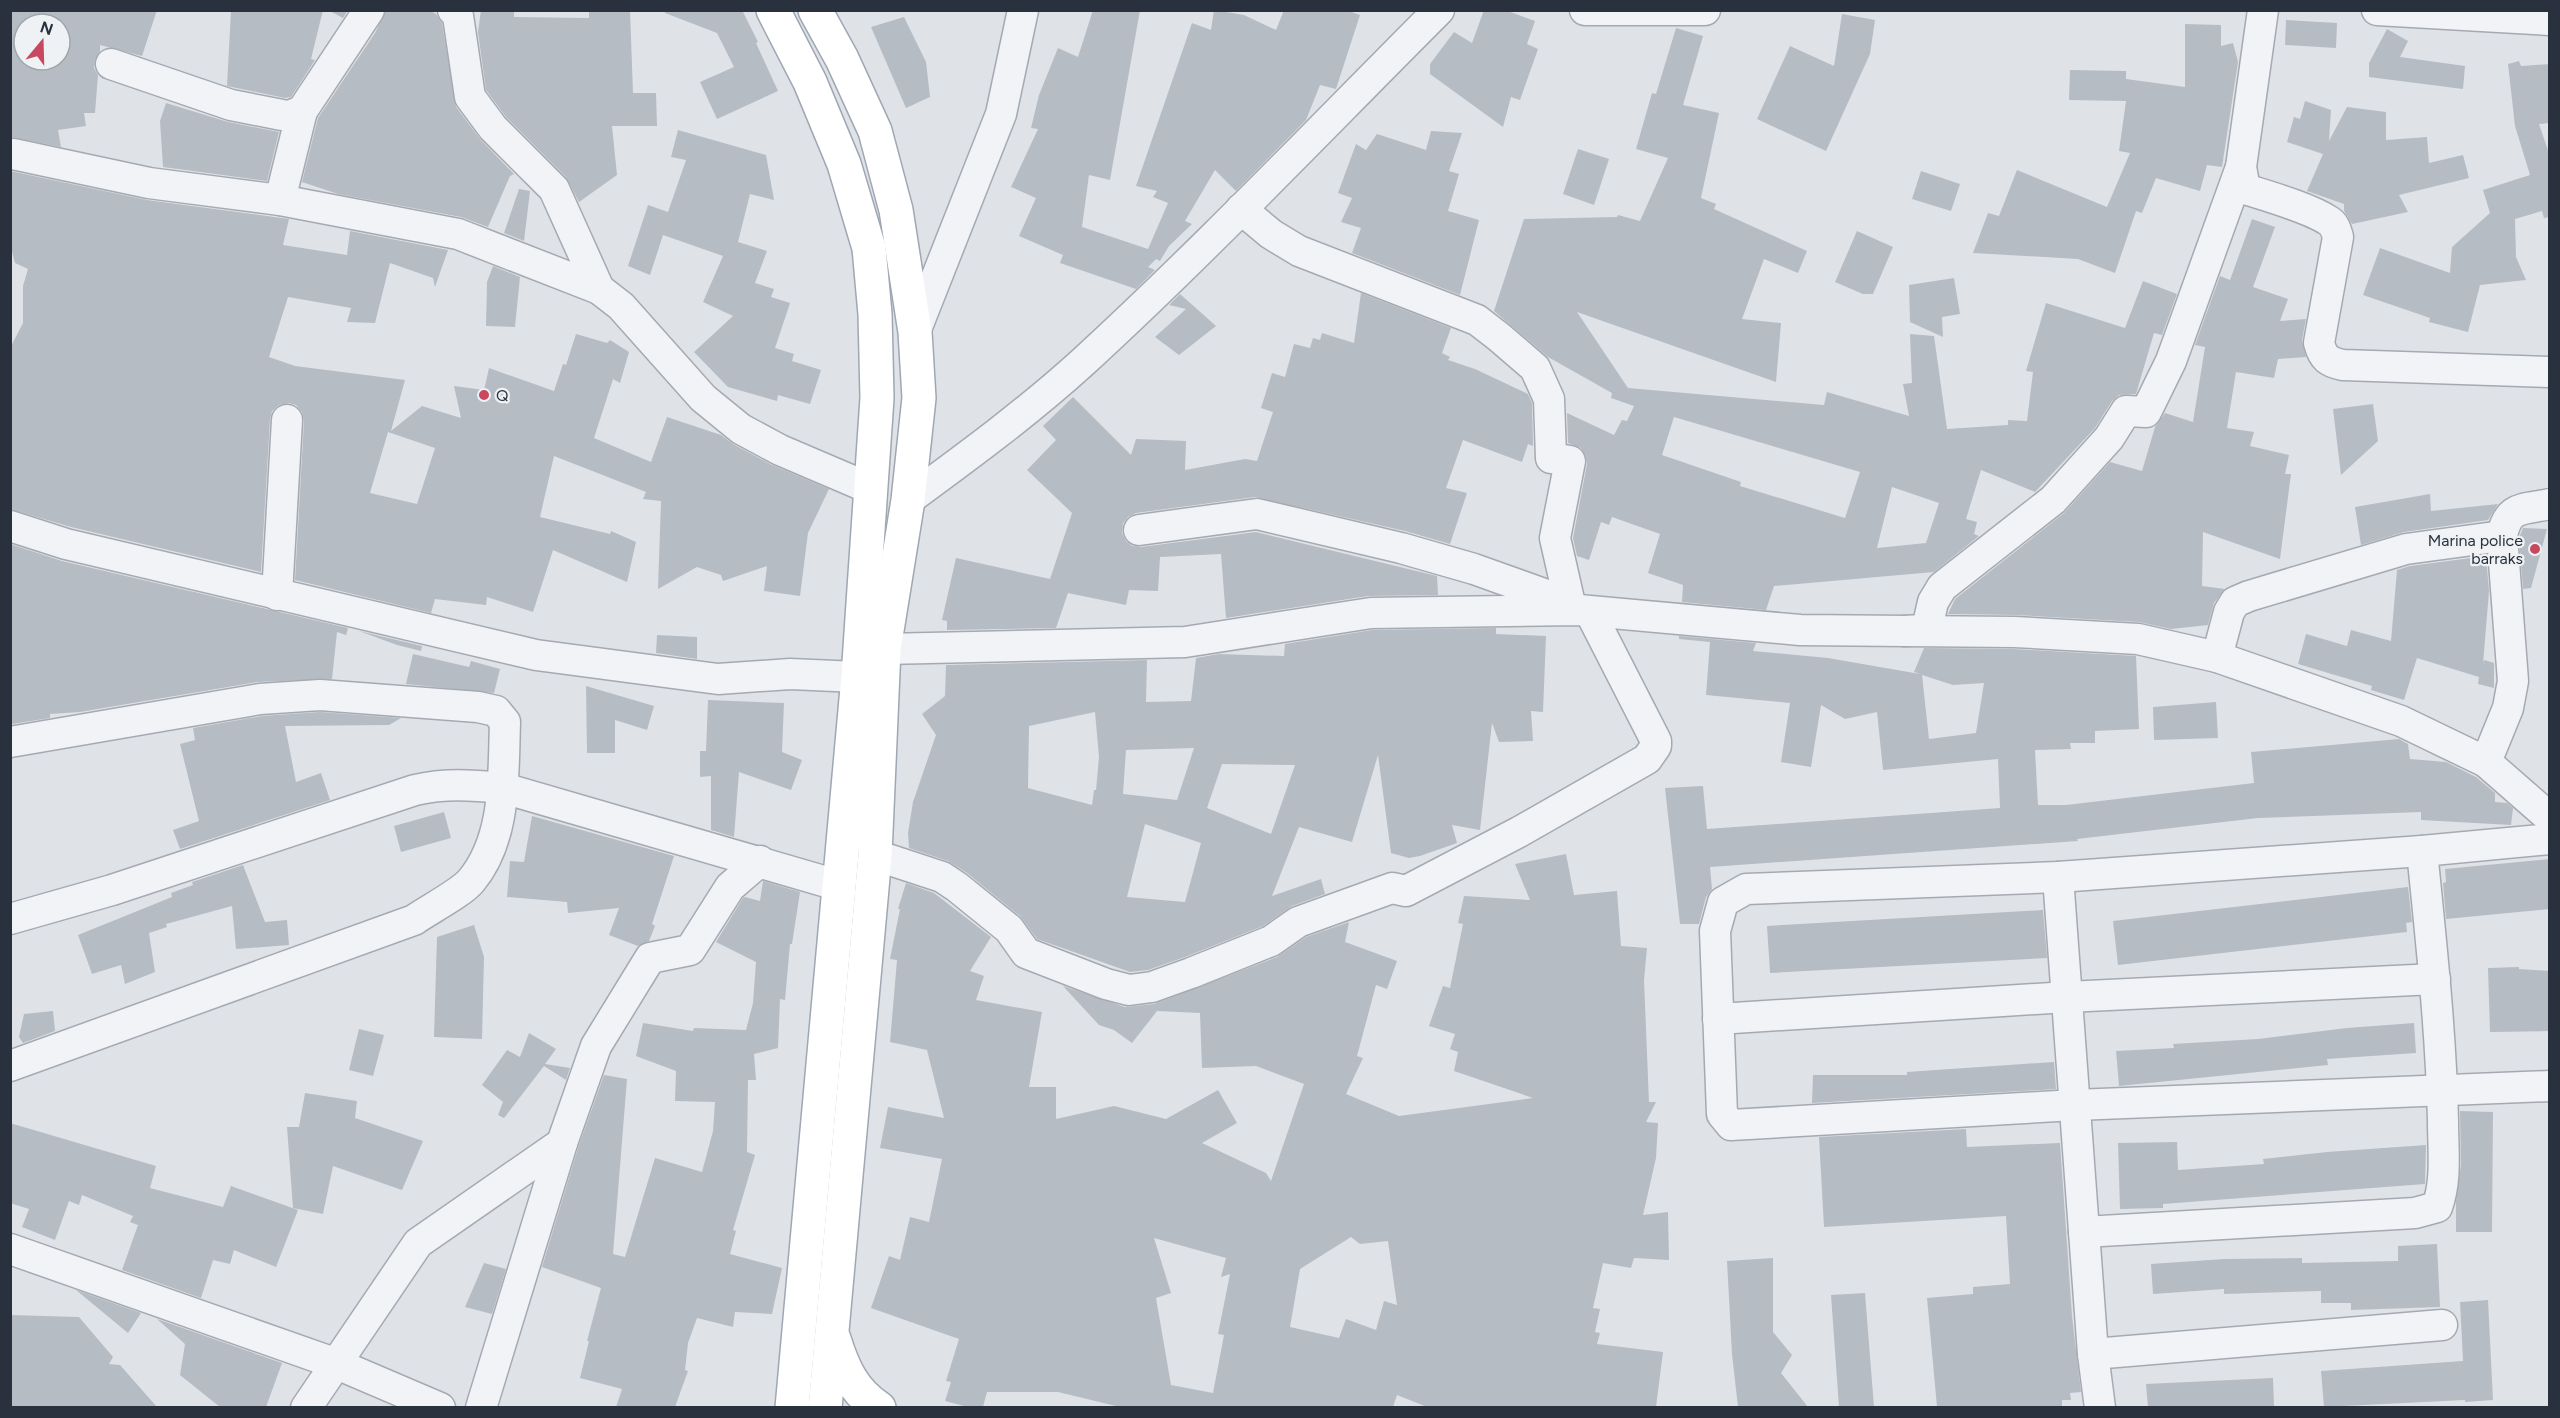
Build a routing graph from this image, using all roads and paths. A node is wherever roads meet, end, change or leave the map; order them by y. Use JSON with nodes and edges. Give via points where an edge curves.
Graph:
{"nodes":[{"id":1,"x":369,"y":10,"type":"edge"},
{"id":2,"x":453,"y":10,"type":"edge"},
{"id":3,"x":773,"y":10,"type":"edge"},
{"id":4,"x":814,"y":10,"type":"edge"},
{"id":5,"x":1023,"y":10,"type":"edge"},
{"id":6,"x":1438,"y":10,"type":"edge"},
{"id":7,"x":1585,"y":10,"type":"edge"},
{"id":8,"x":1705,"y":10,"type":"edge"},
{"id":9,"x":2263,"y":10,"type":"edge"},
{"id":10,"x":2377,"y":10,"type":"edge"},
{"id":11,"x":2550,"y":20,"type":"edge"},
{"id":12,"x":111,"y":64,"type":"dead end"},
{"id":13,"x":302,"y":111,"type":"junction"},
{"id":14,"x":13,"y":154,"type":"dead end"},
{"id":15,"x":2241,"y":167,"type":"junction"},
{"id":16,"x":280,"y":200,"type":"junction"},
{"id":17,"x":1241,"y":209,"type":"junction"},
{"id":18,"x":598,"y":289,"type":"junction"},
{"id":19,"x":915,"y":332,"type":"junction"},
{"id":20,"x":2550,"y":372,"type":"edge"},
{"id":21,"x":287,"y":420,"type":"dead end"},
{"id":22,"x":869,"y":488,"type":"junction"},
{"id":23,"x":908,"y":500,"type":"junction"},
{"id":24,"x":2550,"y":504,"type":"edge"},
{"id":25,"x":10,"y":526,"type":"edge"},
{"id":26,"x":1138,"y":530,"type":"dead end"},
{"id":27,"x":2502,"y":536,"type":"junction"},
{"id":28,"x":277,"y":595,"type":"junction"},
{"id":29,"x":1580,"y":609,"type":"junction"},
{"id":30,"x":1887,"y":631,"type":"junction"},
{"id":31,"x":884,"y":649,"type":"junction"},
{"id":32,"x":2217,"y":657,"type":"junction"},
{"id":33,"x":858,"y":677,"type":"junction"},
{"id":34,"x":10,"y":742,"type":"edge"},
{"id":35,"x":2486,"y":762,"type":"junction"},
{"id":36,"x":503,"y":788,"type":"junction"},
{"id":37,"x":2550,"y":818,"type":"edge"},
{"id":38,"x":2550,"y":839,"type":"edge"},
{"id":39,"x":2421,"y":851,"type":"junction"},
{"id":40,"x":875,"y":855,"type":"junction"},
{"id":41,"x":760,"y":861,"type":"junction"},
{"id":42,"x":2058,"y":878,"type":"junction"},
{"id":43,"x":837,"y":885,"type":"junction"},
{"id":44,"x":10,"y":919,"type":"edge"},
{"id":45,"x":2435,"y":979,"type":"junction"},
{"id":46,"x":2067,"y":997,"type":"junction"},
{"id":47,"x":1718,"y":1019,"type":"junction"},
{"id":48,"x":10,"y":1066,"type":"edge"},
{"id":49,"x":2550,"y":1086,"type":"edge"},
{"id":50,"x":2442,"y":1090,"type":"junction"},
{"id":51,"x":2075,"y":1105,"type":"junction"},
{"id":52,"x":562,"y":1143,"type":"junction"},
{"id":53,"x":2084,"y":1232,"type":"junction"},
{"id":54,"x":10,"y":1249,"type":"edge"},
{"id":55,"x":2442,"y":1325,"type":"dead end"},
{"id":56,"x":831,"y":1330,"type":"junction"},
{"id":57,"x":2093,"y":1354,"type":"junction"},
{"id":58,"x":337,"y":1364,"type":"junction"},
{"id":59,"x":792,"y":1405,"type":"edge"},
{"id":60,"x":306,"y":1407,"type":"edge"},
{"id":61,"x":440,"y":1407,"type":"edge"},
{"id":62,"x":481,"y":1407,"type":"edge"},
{"id":63,"x":827,"y":1407,"type":"edge"},
{"id":64,"x":879,"y":1407,"type":"edge"},
{"id":65,"x":2100,"y":1407,"type":"edge"}],
"edges":[{"from":1,"to":13,"type":"street"},
{"from":2,"to":18,"type":"street","via":[[458,16],[470,97],[493,128],[554,189]]},
{"from":3,"to":22,"type":"main road","via":[[810,82],[844,164],[869,248],[877,398]]},
{"from":4,"to":19,"type":"main road","via":[[875,131],[896,210]]},
{"from":5,"to":19,"type":"street","via":[[1001,114]]},
{"from":6,"to":17,"type":"street"},
{"from":7,"to":8,"type":"street"},
{"from":9,"to":15,"type":"street"},
{"from":10,"to":11,"type":"street"},
{"from":12,"to":13,"type":"street","via":[[231,105],[290,116]]},
{"from":13,"to":16,"type":"street"},
{"from":14,"to":16,"type":"street","via":[[149,183]]},
{"from":15,"to":20,"type":"street","via":[[2245,189],[2330,221],[2336,228],[2338,237],[2319,343],[2330,363]]},
{"from":15,"to":30,"type":"street","via":[[2171,361],[2146,412],[2126,411],[2109,438],[2053,500],[1942,587],[1933,602],[1928,624],[1920,630]]},
{"from":16,"to":18,"type":"street","via":[[458,234]]},
{"from":17,"to":23,"type":"street","via":[[1082,362],[1001,431]]},
{"from":17,"to":29,"type":"street","via":[[1299,251],[1478,320],[1534,368],[1550,399],[1551,458],[1570,461],[1555,538]]},
{"from":18,"to":22,"type":"street","via":[[621,306],[703,398],[741,429]]},
{"from":19,"to":23,"type":"main road","via":[[919,398]]},
{"from":21,"to":28,"type":"street"},
{"from":22,"to":33,"type":"main road"},
{"from":23,"to":31,"type":"main road"},
{"from":24,"to":27,"type":"street","via":[[2511,513]]},
{"from":25,"to":28,"type":"street","via":[[66,544]]},
{"from":26,"to":29,"type":"street","via":[[1257,514],[1474,569]]},
{"from":27,"to":32,"type":"street","via":[[2406,549],[2249,596],[2235,602],[2229,612]]},
{"from":27,"to":35,"type":"street","via":[[2513,681],[2508,708]]},
{"from":28,"to":33,"type":"street","via":[[536,655],[718,679],[790,674]]},
{"from":29,"to":30,"type":"street","via":[[1800,630]]},
{"from":29,"to":31,"type":"street","via":[[1371,613],[1185,642]]},
{"from":29,"to":40,"type":"street","via":[[1656,741],[1647,759],[1406,891],[1392,888],[1298,922],[1271,941],[1152,987],[1129,990],[1040,960],[1026,953],[1009,929],[942,877]]},
{"from":30,"to":32,"type":"street","via":[[2016,632],[2138,639]]},
{"from":31,"to":40,"type":"main road"},
{"from":32,"to":35,"type":"street","via":[[2401,721]]},
{"from":33,"to":43,"type":"main road"},
{"from":34,"to":36,"type":"street","via":[[260,699],[320,695],[478,707],[496,711],[505,722]]},
{"from":35,"to":37,"type":"street"},
{"from":36,"to":41,"type":"street"},
{"from":36,"to":44,"type":"street","via":[[440,784],[415,790],[112,890]]},
{"from":36,"to":48,"type":"street","via":[[498,825],[471,882],[414,920]]},
{"from":38,"to":39,"type":"street"},
{"from":39,"to":42,"type":"street"},
{"from":39,"to":45,"type":"street"},
{"from":40,"to":56,"type":"main road"},
{"from":41,"to":43,"type":"street"},
{"from":41,"to":52,"type":"street","via":[[730,887],[690,950],[650,958],[596,1046]]},
{"from":42,"to":46,"type":"street"},
{"from":42,"to":47,"type":"street","via":[[1746,890],[1723,902],[1715,931]]},
{"from":43,"to":59,"type":"main road"},
{"from":45,"to":46,"type":"street"},
{"from":45,"to":50,"type":"street"},
{"from":46,"to":47,"type":"street"},
{"from":46,"to":51,"type":"street"},
{"from":47,"to":51,"type":"street","via":[[1722,1114],[1731,1125]]},
{"from":49,"to":50,"type":"street"},
{"from":50,"to":51,"type":"street"},
{"from":50,"to":53,"type":"street","via":[[2444,1188],[2437,1207],[2415,1213]]},
{"from":51,"to":53,"type":"street"},
{"from":52,"to":58,"type":"street","via":[[418,1243]]},
{"from":52,"to":62,"type":"street"},
{"from":53,"to":57,"type":"street"},
{"from":54,"to":58,"type":"street"},
{"from":55,"to":57,"type":"street"},
{"from":56,"to":63,"type":"main road"},
{"from":56,"to":64,"type":"main road","via":[[850,1380]]},
{"from":57,"to":65,"type":"street"},
{"from":58,"to":60,"type":"street"},
{"from":58,"to":61,"type":"street"},
{"from":59,"to":63,"type":"main road"}]}
